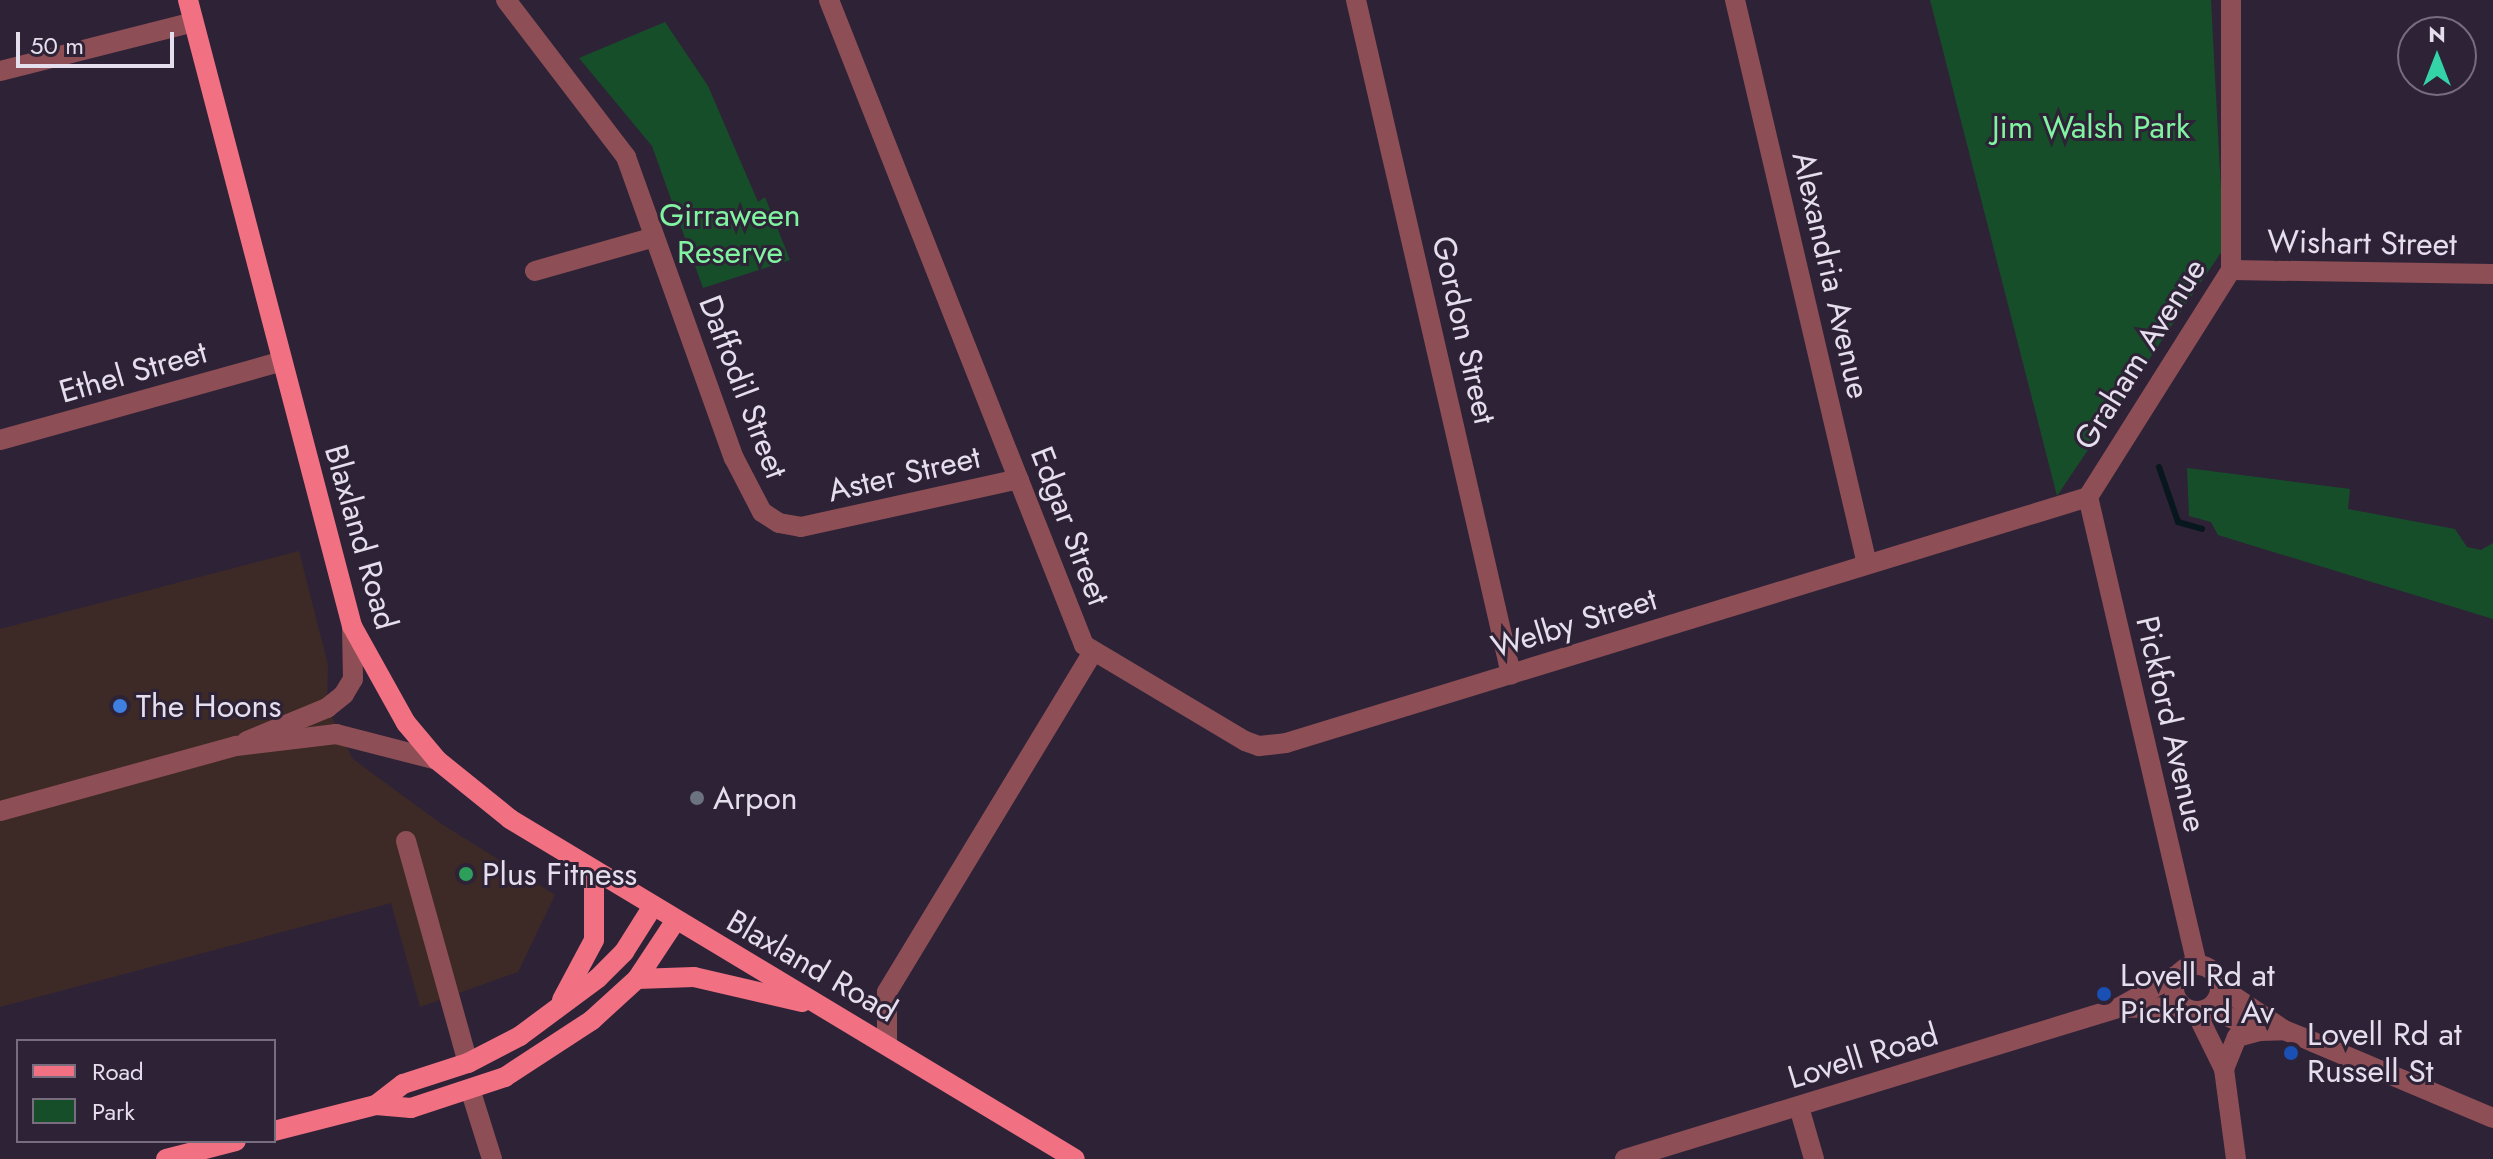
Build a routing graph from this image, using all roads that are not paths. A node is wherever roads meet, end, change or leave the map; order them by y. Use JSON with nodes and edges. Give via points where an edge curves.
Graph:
{"nodes":[{"id":1,"x":188,"y":0,"type":"edge"},
{"id":2,"x":506,"y":0,"type":"edge"},
{"id":3,"x":829,"y":0,"type":"edge"},
{"id":4,"x":1356,"y":0,"type":"edge"},
{"id":5,"x":1735,"y":0,"type":"edge"},
{"id":6,"x":2231,"y":0,"type":"edge"},
{"id":7,"x":193,"y":22,"type":"junction"},
{"id":8,"x":0,"y":71,"type":"edge"},
{"id":9,"x":654,"y":237,"type":"junction"},
{"id":10,"x":2231,"y":270,"type":"junction"},
{"id":11,"x":535,"y":271,"type":"dead end"},
{"id":12,"x":2493,"y":274,"type":"edge"},
{"id":13,"x":282,"y":361,"type":"junction"},
{"id":14,"x":0,"y":440,"type":"edge"},
{"id":15,"x":1019,"y":479,"type":"junction"},
{"id":16,"x":2088,"y":497,"type":"junction"},
{"id":17,"x":801,"y":527,"type":"joint"},
{"id":18,"x":1867,"y":564,"type":"junction"},
{"id":19,"x":352,"y":626,"type":"junction"},
{"id":20,"x":1093,"y":652,"type":"junction"},
{"id":21,"x":1511,"y":674,"type":"junction"},
{"id":22,"x":236,"y":746,"type":"junction"},
{"id":23,"x":437,"y":760,"type":"junction"},
{"id":24,"x":0,"y":811,"type":"edge"},
{"id":25,"x":406,"y":841,"type":"dead end"},
{"id":26,"x":594,"y":870,"type":"junction"},
{"id":27,"x":653,"y":906,"type":"junction"},
{"id":28,"x":676,"y":920,"type":"junction"},
{"id":29,"x":2197,"y":965,"type":"junction"},
{"id":30,"x":2177,"y":975,"type":"junction"},
{"id":31,"x":637,"y":979,"type":"junction"},
{"id":32,"x":2220,"y":987,"type":"junction"},
{"id":33,"x":558,"y":1007,"type":"junction"},
{"id":34,"x":824,"y":1007,"type":"junction"},
{"id":35,"x":2118,"y":1008,"type":"junction"},
{"id":36,"x":2196,"y":1009,"type":"junction"},
{"id":37,"x":2284,"y":1030,"type":"junction"},
{"id":38,"x":2260,"y":1031,"type":"junction"},
{"id":39,"x":887,"y":1045,"type":"junction"},
{"id":40,"x":468,"y":1063,"type":"junction"},
{"id":41,"x":2224,"y":1069,"type":"junction"},
{"id":42,"x":471,"y":1092,"type":"junction"},
{"id":43,"x":376,"y":1105,"type":"junction"},
{"id":44,"x":1799,"y":1107,"type":"junction"},
{"id":45,"x":2493,"y":1118,"type":"edge"},
{"id":46,"x":276,"y":1130,"type":"edge"},
{"id":47,"x":228,"y":1143,"type":"edge"},
{"id":48,"x":166,"y":1159,"type":"edge"},
{"id":49,"x":492,"y":1159,"type":"edge"},
{"id":50,"x":1075,"y":1159,"type":"edge"},
{"id":51,"x":1625,"y":1159,"type":"edge"},
{"id":52,"x":1814,"y":1159,"type":"edge"},
{"id":53,"x":2236,"y":1159,"type":"edge"}],
"edges":[{"from":1,"to":7,"type":"main road","name":"Blaxland Road"},
{"from":2,"to":9,"type":"street","name":"Daffodil Street","via":[[626,157]]},
{"from":3,"to":15,"type":"street","name":"Edgar Street"},
{"from":4,"to":21,"type":"street","name":"Gordon Street"},
{"from":5,"to":18,"type":"street","name":"Alexandria Avenue"},
{"from":6,"to":10,"type":"street","name":"Graham Avenue"},
{"from":7,"to":8,"type":"street"},
{"from":7,"to":13,"type":"main road","name":"Blaxland Road"},
{"from":9,"to":11,"type":"street"},
{"from":9,"to":17,"type":"street","name":"Daffodil Street","via":[[745,487],[762,512],[779,523]]},
{"from":10,"to":12,"type":"street","name":"Wishart Street"},
{"from":10,"to":16,"type":"street","name":"Graham Avenue"},
{"from":13,"to":14,"type":"street","name":"Ethel Street"},
{"from":13,"to":19,"type":"main road","name":"Blaxland Road"},
{"from":15,"to":17,"type":"street","name":"Aster Street"},
{"from":15,"to":20,"type":"street","name":"Edgar Street","via":[[1084,645]]},
{"from":16,"to":18,"type":"street","name":"Welby Street"},
{"from":16,"to":29,"type":"street","name":"Pickford Avenue"},
{"from":18,"to":21,"type":"street","name":"Welby Street"},
{"from":19,"to":22,"type":"street","via":[[353,679],[344,694],[327,708]]},
{"from":19,"to":23,"type":"main road","name":"Blaxland Road","via":[[385,693]]},
{"from":20,"to":21,"type":"street","name":"Welby Street","via":[[1259,746],[1286,743]]},
{"from":20,"to":39,"type":"street","name":"Edgar Street","via":[[887,992]]},
{"from":22,"to":23,"type":"street","via":[[336,734]]},
{"from":22,"to":24,"type":"street"},
{"from":23,"to":26,"type":"main road","name":"Blaxland Road","via":[[510,819]]},
{"from":25,"to":40,"type":"street"},
{"from":26,"to":27,"type":"main road","name":"Blaxland Road"},
{"from":26,"to":33,"type":"main road","via":[[594,940]]},
{"from":27,"to":28,"type":"main road","name":"Blaxland Road"},
{"from":27,"to":33,"type":"main road","via":[[624,952]]},
{"from":28,"to":31,"type":"main road"},
{"from":28,"to":34,"type":"main road","name":"Blaxland Road"},
{"from":29,"to":30,"type":"street"},
{"from":29,"to":32,"type":"street","via":[[2212,970]]},
{"from":30,"to":35,"type":"street","name":"Lovell Road"},
{"from":30,"to":36,"type":"street","via":[[2173,989]]},
{"from":31,"to":34,"type":"main road","via":[[694,977]]},
{"from":31,"to":42,"type":"main road","via":[[559,1046]]},
{"from":32,"to":36,"type":"street"},
{"from":32,"to":37,"type":"street","name":"Lovell Road"},
{"from":33,"to":40,"type":"main road"},
{"from":34,"to":39,"type":"main road","name":"Blaxland Road"},
{"from":35,"to":36,"type":"street","name":"Lovell Road"},
{"from":35,"to":44,"type":"street","name":"Lovell Road"},
{"from":36,"to":38,"type":"street","name":"Lovell Road"},
{"from":36,"to":41,"type":"street"},
{"from":37,"to":38,"type":"street","name":"Lovell Road"},
{"from":37,"to":45,"type":"street","name":"Lovell Road"},
{"from":38,"to":41,"type":"street","via":[[2237,1037]]},
{"from":39,"to":50,"type":"main road","name":"Blaxland Road"},
{"from":40,"to":43,"type":"main road","via":[[403,1084]]},
{"from":41,"to":53,"type":"street"},
{"from":42,"to":43,"type":"main road","via":[[411,1108]]},
{"from":42,"to":49,"type":"street"},
{"from":43,"to":46,"type":"main road"},
{"from":44,"to":51,"type":"street","name":"Lovell Road"},
{"from":44,"to":52,"type":"street"},
{"from":47,"to":48,"type":"main road"}]}
